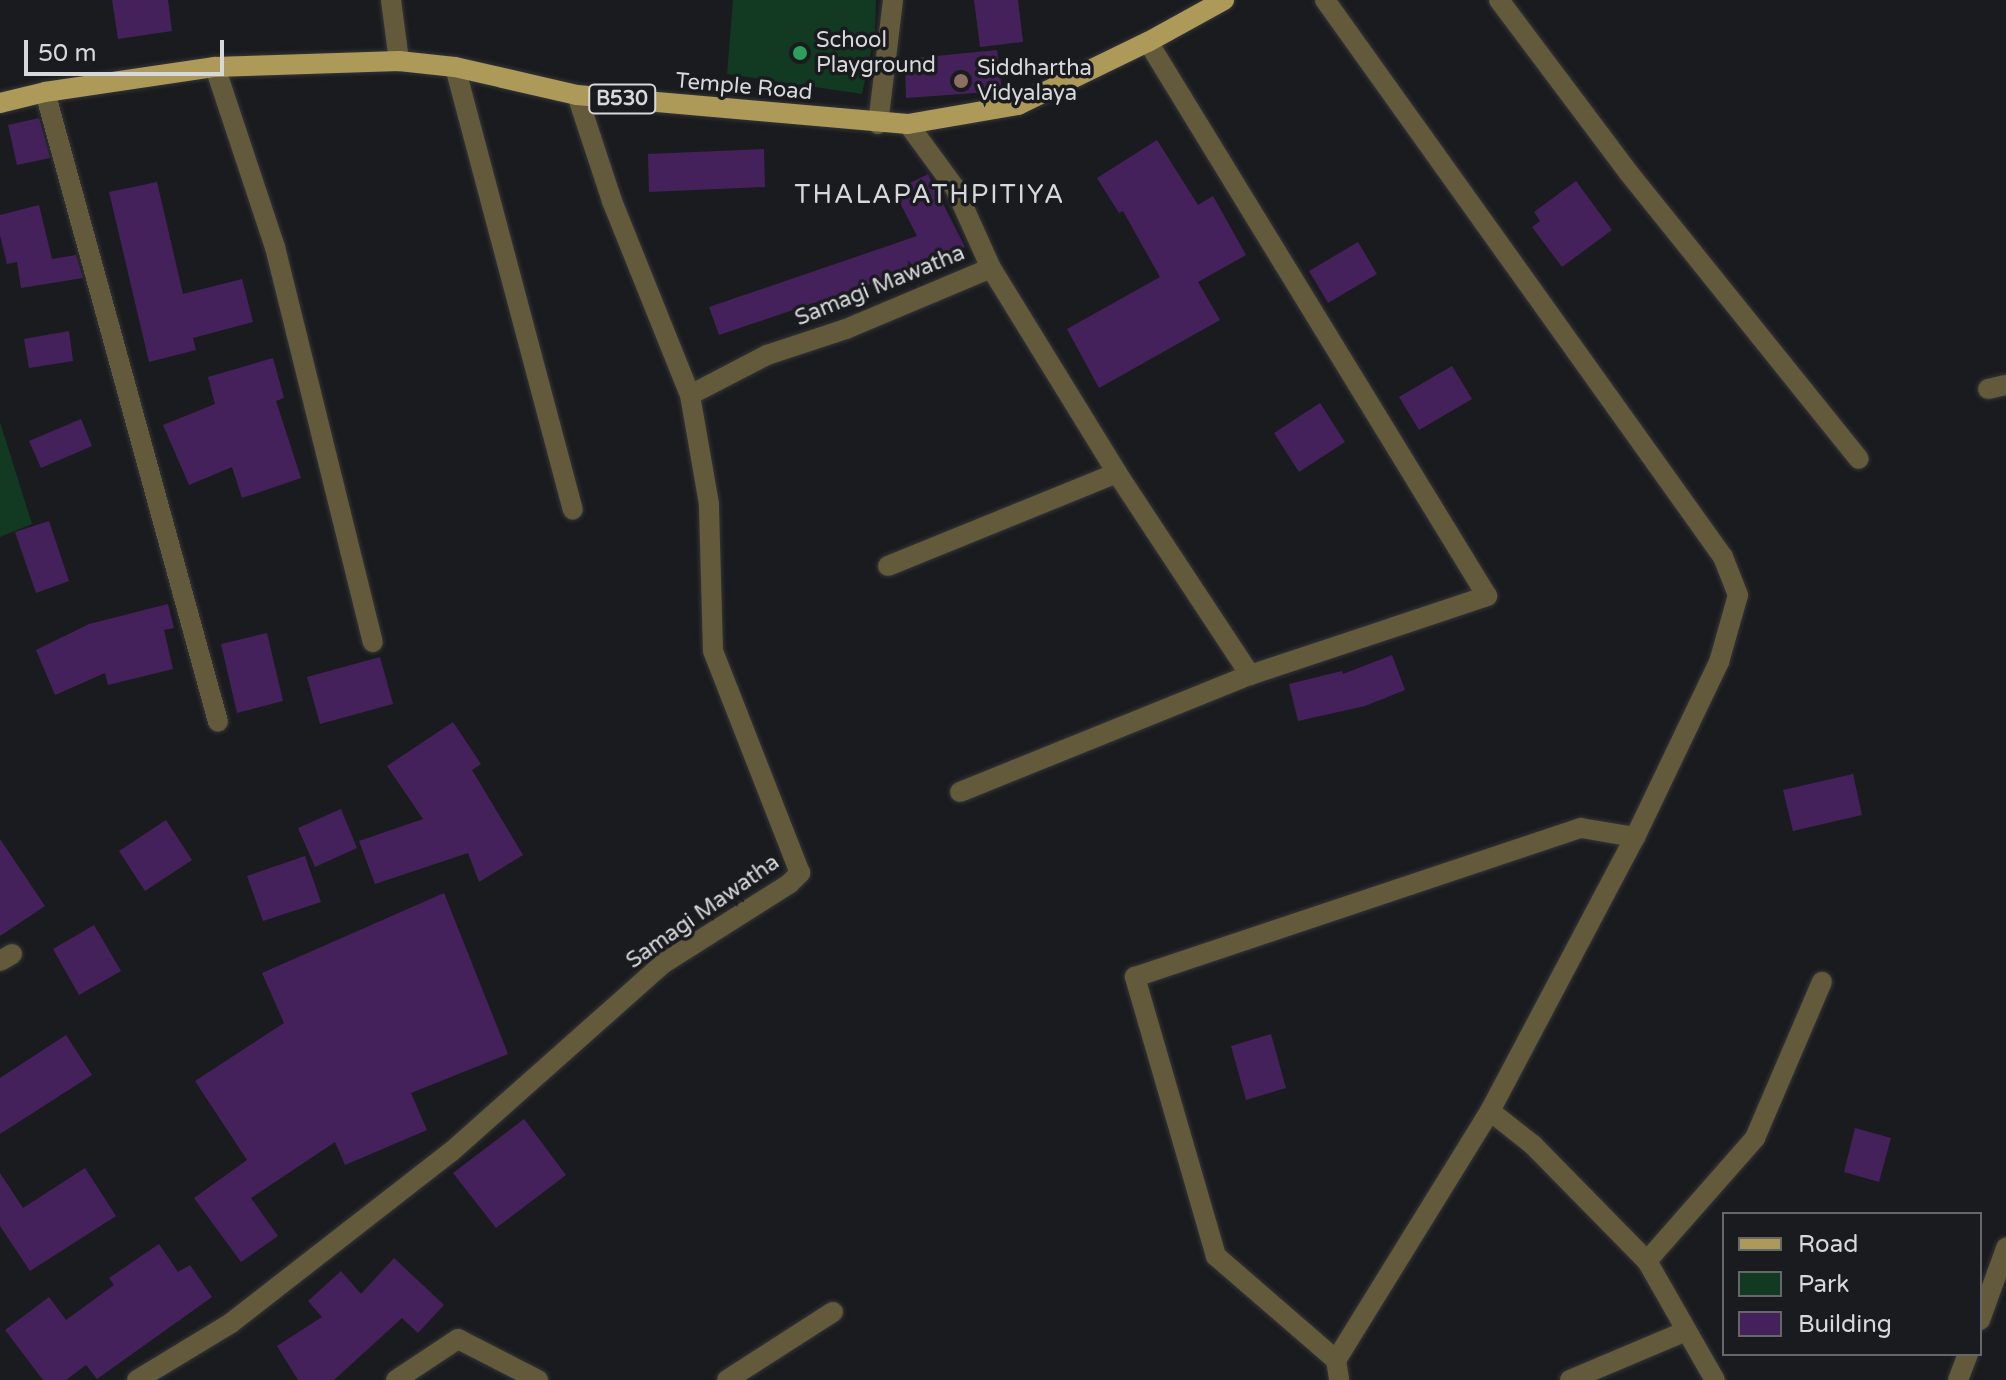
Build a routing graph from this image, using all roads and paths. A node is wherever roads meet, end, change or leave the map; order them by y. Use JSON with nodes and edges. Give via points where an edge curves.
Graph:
{"nodes":[{"id":1,"x":391,"y":0,"type":"edge"},
{"id":2,"x":893,"y":0,"type":"edge"},
{"id":3,"x":1224,"y":0,"type":"edge"},
{"id":4,"x":1325,"y":0,"type":"edge"},
{"id":5,"x":1499,"y":0,"type":"edge"},
{"id":6,"x":1148,"y":42,"type":"junction"},
{"id":7,"x":399,"y":61,"type":"junction"},
{"id":8,"x":215,"y":67,"type":"junction"},
{"id":9,"x":455,"y":67,"type":"junction"},
{"id":10,"x":45,"y":92,"type":"junction"},
{"id":11,"x":577,"y":95,"type":"junction"},
{"id":12,"x":0,"y":103,"type":"edge"},
{"id":13,"x":878,"y":124,"type":"junction"},
{"id":14,"x":908,"y":124,"type":"junction"},
{"id":15,"x":991,"y":268,"type":"junction"},
{"id":16,"x":690,"y":395,"type":"junction"},
{"id":17,"x":1859,"y":459,"type":"dead end"},
{"id":18,"x":1117,"y":473,"type":"junction"},
{"id":19,"x":573,"y":510,"type":"dead end"},
{"id":20,"x":888,"y":566,"type":"dead end"},
{"id":21,"x":373,"y":642,"type":"dead end"},
{"id":22,"x":1250,"y":675,"type":"junction"},
{"id":23,"x":218,"y":722,"type":"dead end"},
{"id":24,"x":960,"y":792,"type":"dead end"},
{"id":25,"x":1635,"y":837,"type":"junction"},
{"id":26,"x":1822,"y":982,"type":"dead end"},
{"id":27,"x":1490,"y":1111,"type":"junction"},
{"id":28,"x":2006,"y":1248,"type":"edge"},
{"id":29,"x":1647,"y":1261,"type":"junction"},
{"id":30,"x":833,"y":1312,"type":"dead end"},
{"id":31,"x":1982,"y":1314,"type":"edge"},
{"id":32,"x":1686,"y":1331,"type":"junction"},
{"id":33,"x":1967,"y":1356,"type":"edge"},
{"id":34,"x":1338,"y":1370,"type":"edge"},
{"id":35,"x":137,"y":1380,"type":"edge"},
{"id":36,"x":396,"y":1380,"type":"edge"},
{"id":37,"x":538,"y":1380,"type":"edge"},
{"id":38,"x":727,"y":1380,"type":"edge"},
{"id":39,"x":1570,"y":1380,"type":"edge"},
{"id":40,"x":1715,"y":1380,"type":"edge"},
{"id":41,"x":1958,"y":1380,"type":"edge"}],
"edges":[{"from":1,"to":7,"type":"street"},
{"from":2,"to":13,"type":"street"},
{"from":3,"to":6,"type":"main road","name":"Temple Road","number":"B530"},
{"from":4,"to":25,"type":"street","via":[[1723,557],[1738,595],[1719,662]]},
{"from":5,"to":17,"type":"street","via":[[1628,172]]},
{"from":6,"to":14,"type":"main road","name":"Temple Road","number":"B530","via":[[1018,105]]},
{"from":6,"to":22,"type":"street","via":[[1487,596]]},
{"from":7,"to":8,"type":"main road","name":"Temple Road","number":"B530"},
{"from":7,"to":9,"type":"main road","name":"Temple Road","number":"B530"},
{"from":8,"to":10,"type":"main road","name":"Temple Road","number":"B530"},
{"from":8,"to":21,"type":"street","via":[[275,247]]},
{"from":9,"to":11,"type":"main road","name":"Temple Road","number":"B530"},
{"from":9,"to":19,"type":"street"},
{"from":10,"to":12,"type":"main road","name":"Temple Road","number":"B530"},
{"from":10,"to":23,"type":"street"},
{"from":11,"to":13,"type":"main road","name":"Temple Road","number":"B530"},
{"from":11,"to":16,"type":"street","via":[[612,201]]},
{"from":13,"to":14,"type":"main road","name":"Temple Road","number":"B530"},
{"from":14,"to":15,"type":"street","name":"Samagi Mawatha","via":[[955,188]]},
{"from":15,"to":16,"type":"street","name":"Samagi Mawatha","via":[[846,329],[767,355]]},
{"from":15,"to":18,"type":"street","name":"Samagi Mawatha"},
{"from":16,"to":35,"type":"street","name":"Samagi Mawatha","via":[[709,504],[713,651],[800,873],[664,963],[451,1152],[231,1323]]},
{"from":18,"to":20,"type":"street"},
{"from":18,"to":22,"type":"street","name":"Samagi Mawatha"},
{"from":22,"to":24,"type":"street"},
{"from":25,"to":27,"type":"street"},
{"from":25,"to":34,"type":"street","via":[[1581,828],[1135,977],[1216,1256]]},
{"from":26,"to":29,"type":"street","via":[[1755,1138]]},
{"from":27,"to":29,"type":"street","via":[[1533,1145]]},
{"from":27,"to":34,"type":"street"},
{"from":28,"to":31,"type":"street"},
{"from":29,"to":32,"type":"street"},
{"from":30,"to":38,"type":"street"},
{"from":32,"to":39,"type":"street"},
{"from":32,"to":40,"type":"street"},
{"from":33,"to":41,"type":"street"},
{"from":36,"to":37,"type":"street","via":[[458,1339]]}]}
